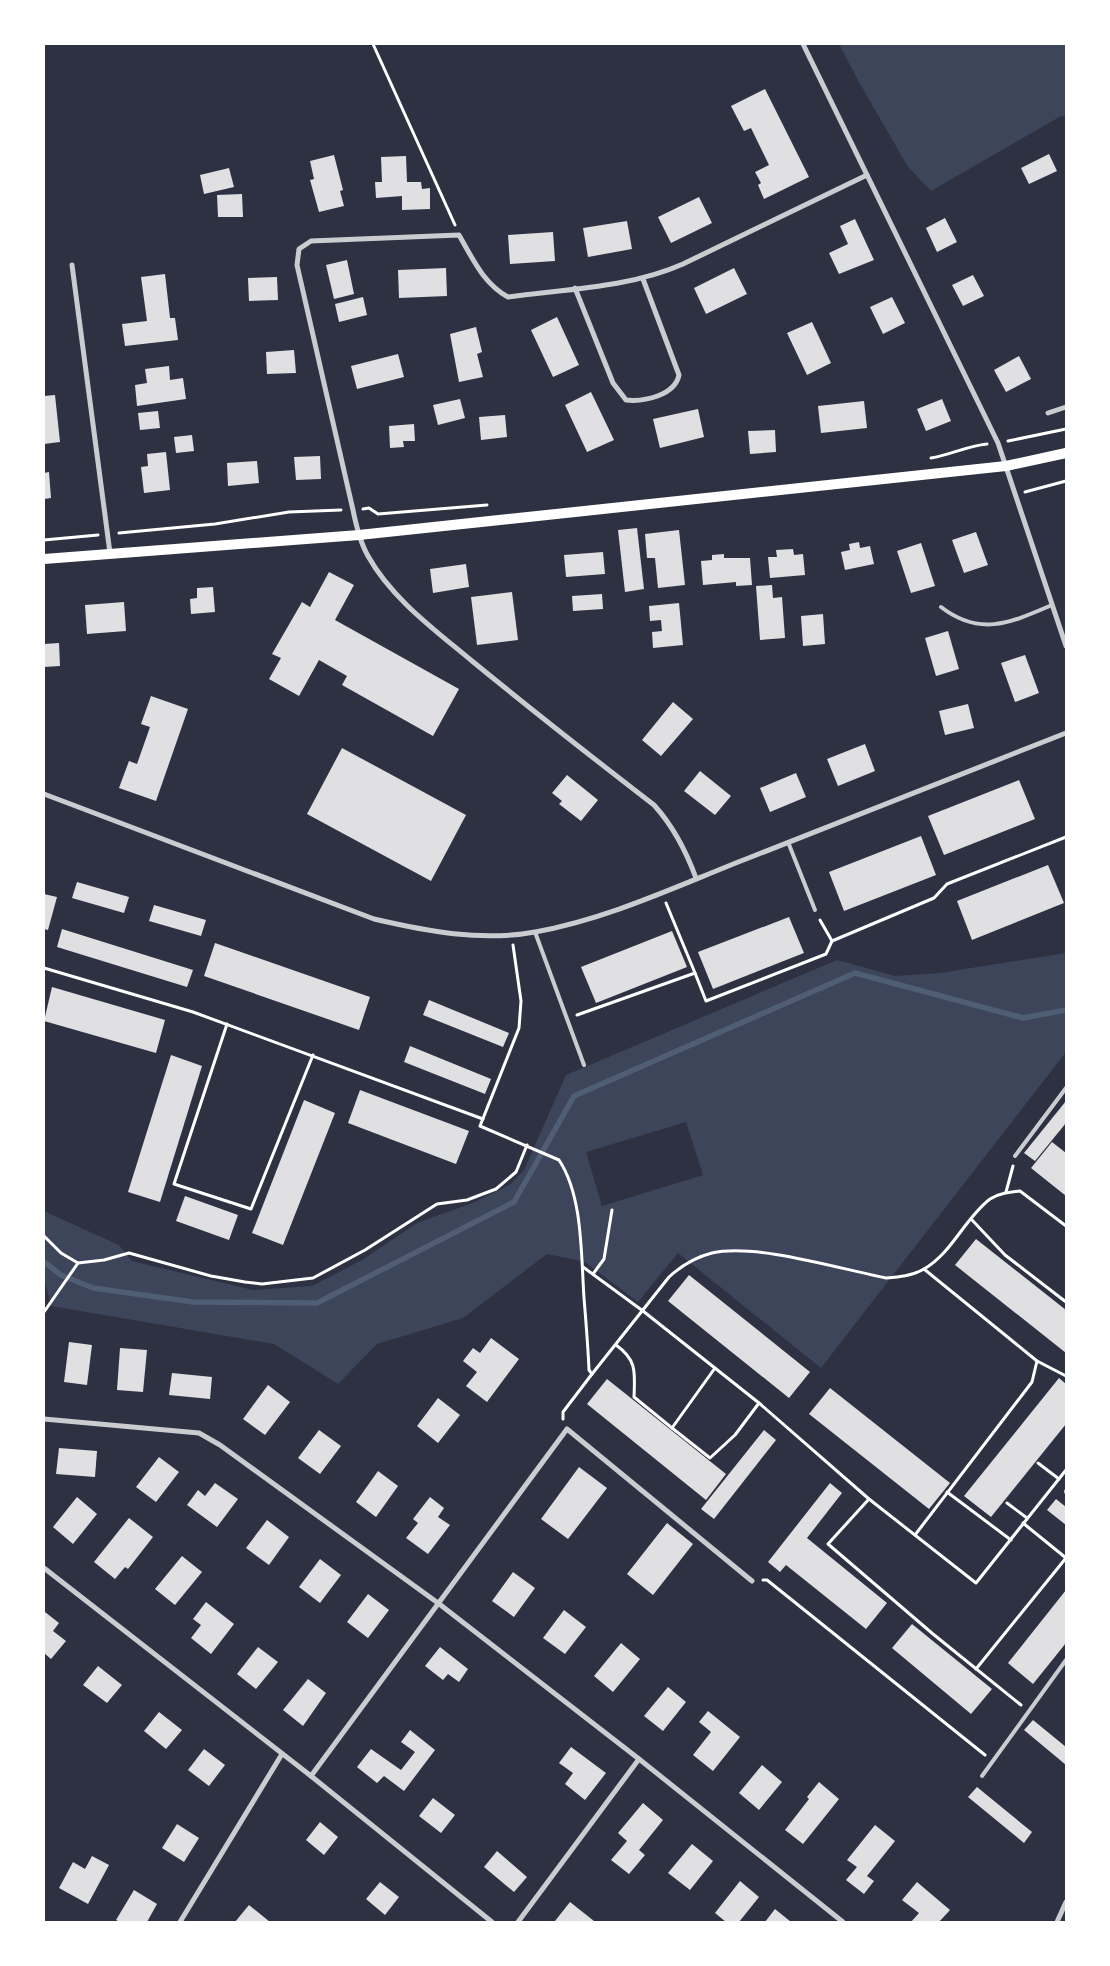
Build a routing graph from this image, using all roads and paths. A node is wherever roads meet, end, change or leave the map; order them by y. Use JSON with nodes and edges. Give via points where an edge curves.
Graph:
{"nodes":[{"id":1,"x":373,"y":44,"type":"edge"},
{"id":2,"x":803,"y":44,"type":"edge"},
{"id":3,"x":867,"y":175,"type":"junction"},
{"id":4,"x":460,"y":235,"type":"junction"},
{"id":5,"x":72,"y":265,"type":"dead end"},
{"id":6,"x":643,"y":278,"type":"junction"},
{"id":7,"x":575,"y":288,"type":"junction"},
{"id":8,"x":1066,"y":406,"type":"edge"},
{"id":9,"x":1048,"y":413,"type":"dead end"},
{"id":10,"x":1066,"y":429,"type":"edge"},
{"id":11,"x":998,"y":442,"type":"junction"},
{"id":12,"x":1066,"y":453,"type":"edge"},
{"id":13,"x":928,"y":458,"type":"dead end"},
{"id":14,"x":1006,"y":466,"type":"junction"},
{"id":15,"x":1066,"y":481,"type":"edge"},
{"id":16,"x":1014,"y":495,"type":"junction"},
{"id":17,"x":493,"y":504,"type":"dead end"},
{"id":18,"x":353,"y":510,"type":"junction"},
{"id":19,"x":108,"y":534,"type":"junction"},
{"id":20,"x":359,"y":535,"type":"junction"},
{"id":21,"x":44,"y":540,"type":"edge"},
{"id":22,"x":110,"y":554,"type":"junction"},
{"id":23,"x":44,"y":559,"type":"edge"},
{"id":24,"x":1052,"y":606,"type":"junction"},
{"id":25,"x":941,"y":607,"type":"dead end"},
{"id":26,"x":1066,"y":646,"type":"edge"},
{"id":27,"x":1066,"y":733,"type":"edge"},
{"id":28,"x":44,"y":794,"type":"edge"},
{"id":29,"x":1066,"y":837,"type":"edge"},
{"id":30,"x":788,"y":842,"type":"junction"},
{"id":31,"x":696,"y":878,"type":"junction"},
{"id":32,"x":662,"y":893,"type":"junction"},
{"id":33,"x":815,"y":910,"type":"joint"},
{"id":34,"x":535,"y":932,"type":"junction"},
{"id":35,"x":512,"y":935,"type":"junction"},
{"id":36,"x":832,"y":941,"type":"junction"},
{"id":37,"x":44,"y":968,"type":"edge"},
{"id":38,"x":695,"y":973,"type":"junction"},
{"id":39,"x":567,"y":1019,"type":"junction"},
{"id":40,"x":227,"y":1024,"type":"junction"},
{"id":41,"x":312,"y":1055,"type":"junction"},
{"id":42,"x":584,"y":1065,"type":"dead end"},
{"id":43,"x":1066,"y":1088,"type":"edge"},
{"id":44,"x":483,"y":1120,"type":"junction"},
{"id":45,"x":527,"y":1145,"type":"junction"},
{"id":46,"x":1015,"y":1156,"type":"joint"},
{"id":47,"x":1006,"y":1192,"type":"junction"},
{"id":48,"x":612,"y":1210,"type":"dead end"},
{"id":49,"x":972,"y":1220,"type":"junction"},
{"id":50,"x":1066,"y":1226,"type":"edge"},
{"id":51,"x":44,"y":1236,"type":"edge"},
{"id":52,"x":78,"y":1263,"type":"junction"},
{"id":53,"x":583,"y":1267,"type":"junction"},
{"id":54,"x":924,"y":1269,"type":"junction"},
{"id":55,"x":593,"y":1274,"type":"junction"},
{"id":56,"x":1066,"y":1302,"type":"edge"},
{"id":57,"x":643,"y":1311,"type":"junction"},
{"id":58,"x":44,"y":1312,"type":"edge"},
{"id":59,"x":616,"y":1345,"type":"junction"},
{"id":60,"x":1038,"y":1361,"type":"junction"},
{"id":61,"x":715,"y":1368,"type":"junction"},
{"id":62,"x":592,"y":1374,"type":"junction"},
{"id":63,"x":1066,"y":1376,"type":"edge"},
{"id":64,"x":759,"y":1403,"type":"junction"},
{"id":65,"x":44,"y":1419,"type":"edge"},
{"id":66,"x":672,"y":1428,"type":"junction"},
{"id":67,"x":567,"y":1429,"type":"junction"},
{"id":68,"x":1038,"y":1463,"type":"dead end"},
{"id":69,"x":1066,"y":1470,"type":"edge"},
{"id":70,"x":1060,"y":1479,"type":"junction"},
{"id":71,"x":947,"y":1492,"type":"junction"},
{"id":72,"x":869,"y":1498,"type":"junction"},
{"id":73,"x":1007,"y":1503,"type":"dead end"},
{"id":74,"x":1027,"y":1518,"type":"junction"},
{"id":75,"x":1023,"y":1523,"type":"junction"},
{"id":76,"x":915,"y":1535,"type":"junction"},
{"id":77,"x":1010,"y":1540,"type":"junction"},
{"id":78,"x":44,"y":1568,"type":"edge"},
{"id":79,"x":752,"y":1581,"type":"joint"},
{"id":80,"x":438,"y":1603,"type":"junction"},
{"id":81,"x":1066,"y":1660,"type":"edge"},
{"id":82,"x":976,"y":1669,"type":"junction"},
{"id":83,"x":1029,"y":1711,"type":"junction"},
{"id":84,"x":282,"y":1754,"type":"junction"},
{"id":85,"x":640,"y":1758,"type":"junction"},
{"id":86,"x":993,"y":1762,"type":"junction"},
{"id":87,"x":311,"y":1776,"type":"junction"},
{"id":88,"x":982,"y":1776,"type":"dead end"},
{"id":89,"x":1066,"y":1902,"type":"edge"},
{"id":90,"x":180,"y":1922,"type":"edge"},
{"id":91,"x":492,"y":1922,"type":"edge"},
{"id":92,"x":518,"y":1922,"type":"edge"},
{"id":93,"x":843,"y":1922,"type":"edge"},
{"id":94,"x":1057,"y":1922,"type":"edge"}],
"edges":[{"from":1,"to":4,"type":"path"},
{"from":2,"to":3,"type":"street"},
{"from":3,"to":6,"type":"street","via":[[683,264]]},
{"from":3,"to":11,"type":"street"},
{"from":4,"to":7,"type":"street","via":[[485,279],[508,297]]},
{"from":4,"to":18,"type":"street","via":[[311,241],[299,249],[297,265]]},
{"from":5,"to":19,"type":"street"},
{"from":6,"to":7,"type":"street"},
{"from":6,"to":7,"type":"street","via":[[679,374],[672,389],[635,401],[626,400],[613,382]]},
{"from":8,"to":9,"type":"street"},
{"from":10,"to":11,"type":"path"},
{"from":11,"to":13,"type":"path","via":[[969,446]]},
{"from":11,"to":14,"type":"street"},
{"from":12,"to":14,"type":"main road"},
{"from":14,"to":16,"type":"street"},
{"from":14,"to":20,"type":"main road"},
{"from":15,"to":16,"type":"path"},
{"from":16,"to":24,"type":"street"},
{"from":17,"to":18,"type":"path","via":[[378,514],[369,508]]},
{"from":18,"to":19,"type":"path","via":[[289,512],[215,524]]},
{"from":18,"to":20,"type":"street"},
{"from":19,"to":21,"type":"path"},
{"from":19,"to":22,"type":"street"},
{"from":20,"to":22,"type":"main road"},
{"from":20,"to":31,"type":"street","via":[[367,556],[410,609],[654,806],[672,826]]},
{"from":22,"to":23,"type":"main road"},
{"from":24,"to":25,"type":"lane","via":[[986,626],[956,619]]},
{"from":24,"to":26,"type":"street"},
{"from":27,"to":30,"type":"street"},
{"from":28,"to":35,"type":"street","via":[[374,918],[456,934]]},
{"from":29,"to":36,"type":"path","via":[[947,884],[934,898]]},
{"from":30,"to":31,"type":"street"},
{"from":30,"to":33,"type":"lane"},
{"from":31,"to":32,"type":"street"},
{"from":32,"to":34,"type":"street","via":[[624,908]]},
{"from":32,"to":38,"type":"path"},
{"from":33,"to":36,"type":"path"},
{"from":34,"to":35,"type":"street"},
{"from":34,"to":39,"type":"lane"},
{"from":35,"to":44,"type":"path","via":[[522,1014]]},
{"from":36,"to":38,"type":"path","via":[[826,954],[706,1000]]},
{"from":37,"to":40,"type":"path"},
{"from":38,"to":39,"type":"path"},
{"from":39,"to":42,"type":"lane"},
{"from":40,"to":41,"type":"path"},
{"from":40,"to":41,"type":"path","via":[[174,1184],[251,1209]]},
{"from":41,"to":44,"type":"path"},
{"from":43,"to":46,"type":"lane"},
{"from":44,"to":45,"type":"path","via":[[480,1126]]},
{"from":45,"to":52,"type":"path","via":[[516,1172],[496,1189],[467,1200],[437,1204],[365,1250],[313,1278],[262,1284],[245,1282],[211,1276],[129,1252],[104,1260]]},
{"from":45,"to":53,"type":"path","via":[[559,1160],[566,1171],[572,1187]]},
{"from":46,"to":47,"type":"path"},
{"from":47,"to":49,"type":"path","via":[[990,1199]]},
{"from":47,"to":50,"type":"path","via":[[1020,1191]]},
{"from":48,"to":55,"type":"path","via":[[604,1259]]},
{"from":49,"to":54,"type":"path","via":[[936,1261]]},
{"from":49,"to":56,"type":"path","via":[[1005,1255]]},
{"from":51,"to":52,"type":"path","via":[[61,1253]]},
{"from":52,"to":58,"type":"path"},
{"from":53,"to":55,"type":"path"},
{"from":53,"to":62,"type":"path","via":[[589,1370]]},
{"from":54,"to":57,"type":"path","via":[[907,1276],[886,1278],[774,1255],[734,1251],[712,1253],[676,1270]]},
{"from":54,"to":60,"type":"path"},
{"from":55,"to":57,"type":"path"},
{"from":57,"to":59,"type":"path"},
{"from":57,"to":61,"type":"path"},
{"from":59,"to":62,"type":"path"},
{"from":59,"to":66,"type":"path","via":[[628,1354],[635,1372],[634,1397]]},
{"from":60,"to":63,"type":"path"},
{"from":60,"to":71,"type":"path","via":[[1032,1382]]},
{"from":61,"to":64,"type":"path"},
{"from":61,"to":66,"type":"path"},
{"from":62,"to":67,"type":"path","via":[[563,1412]]},
{"from":64,"to":66,"type":"path","via":[[735,1435],[710,1458]]},
{"from":64,"to":72,"type":"path"},
{"from":65,"to":80,"type":"street","via":[[199,1433]]},
{"from":67,"to":79,"type":"street"},
{"from":67,"to":80,"type":"street"},
{"from":68,"to":70,"type":"path"},
{"from":69,"to":70,"type":"path"},
{"from":70,"to":74,"type":"path"},
{"from":71,"to":76,"type":"path"},
{"from":71,"to":77,"type":"path"},
{"from":72,"to":76,"type":"path"},
{"from":72,"to":82,"type":"path","via":[[828,1544]]},
{"from":73,"to":74,"type":"path"},
{"from":74,"to":75,"type":"path"},
{"from":75,"to":77,"type":"path"},
{"from":75,"to":82,"type":"path","via":[[1066,1558]]},
{"from":76,"to":77,"type":"path","via":[[976,1584]]},
{"from":78,"to":84,"type":"street"},
{"from":79,"to":86,"type":"path","via":[[768,1580]]},
{"from":80,"to":85,"type":"street"},
{"from":80,"to":87,"type":"street"},
{"from":81,"to":83,"type":"lane"},
{"from":82,"to":83,"type":"path"},
{"from":83,"to":86,"type":"lane"},
{"from":84,"to":87,"type":"street"},
{"from":84,"to":90,"type":"street"},
{"from":85,"to":92,"type":"street"},
{"from":85,"to":93,"type":"street"},
{"from":86,"to":88,"type":"lane"},
{"from":87,"to":91,"type":"street"},
{"from":89,"to":94,"type":"street"}]}
